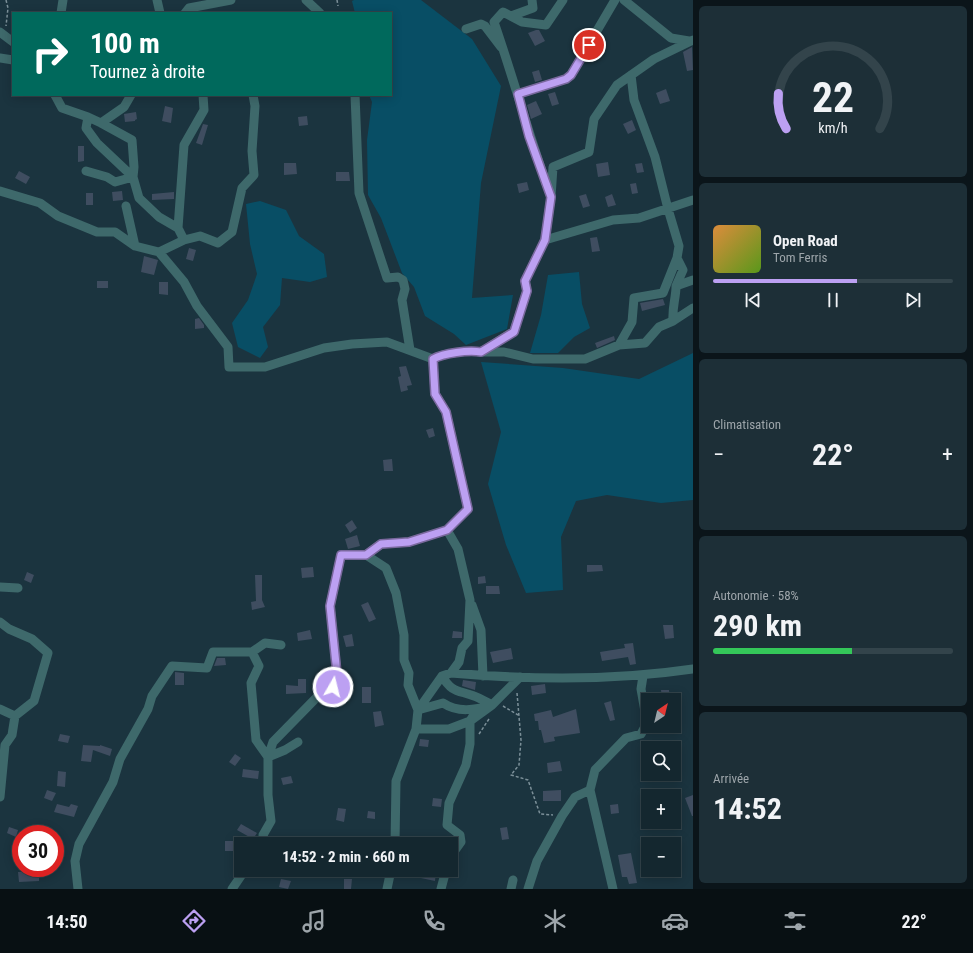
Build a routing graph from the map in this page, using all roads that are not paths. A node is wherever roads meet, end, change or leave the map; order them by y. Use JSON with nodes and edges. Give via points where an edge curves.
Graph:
{"nodes":[{"id":1,"x":63,"y":0,"type":"edge"},
{"id":2,"x":157,"y":0,"type":"edge"},
{"id":3,"x":231,"y":0,"type":"edge"},
{"id":4,"x":306,"y":0,"type":"edge"},
{"id":5,"x":532,"y":0,"type":"edge"},
{"id":6,"x":563,"y":0,"type":"edge"},
{"id":7,"x":615,"y":0,"type":"edge"},
{"id":8,"x":624,"y":0,"type":"edge"},
{"id":9,"x":61,"y":12,"type":"edge"},
{"id":10,"x":160,"y":12,"type":"edge"},
{"id":11,"x":186,"y":12,"type":"edge"},
{"id":12,"x":319,"y":12,"type":"edge"},
{"id":13,"x":511,"y":16,"type":"junction"},
{"id":14,"x":466,"y":29,"type":"dead end"},
{"id":15,"x":691,"y":41,"type":"edge"},
{"id":16,"x":504,"y":50,"type":"junction"},
{"id":17,"x":0,"y":58,"type":"edge"},
{"id":18,"x":12,"y":60,"type":"edge"},
{"id":19,"x":632,"y":75,"type":"junction"},
{"id":20,"x":518,"y":94,"type":"junction"},
{"id":21,"x":56,"y":96,"type":"edge"},
{"id":22,"x":130,"y":96,"type":"edge"},
{"id":23,"x":203,"y":96,"type":"edge"},
{"id":24,"x":253,"y":96,"type":"edge"},
{"id":25,"x":355,"y":96,"type":"edge"},
{"id":26,"x":88,"y":116,"type":"junction"},
{"id":27,"x":101,"y":123,"type":"junction"},
{"id":28,"x":86,"y":171,"type":"dead end"},
{"id":29,"x":133,"y":177,"type":"junction"},
{"id":30,"x":0,"y":191,"type":"edge"},
{"id":31,"x":551,"y":197,"type":"junction"},
{"id":32,"x":693,"y":200,"type":"edge"},
{"id":33,"x":126,"y":206,"type":"dead end"},
{"id":34,"x":668,"y":209,"type":"junction"},
{"id":35,"x":178,"y":228,"type":"junction"},
{"id":36,"x":184,"y":240,"type":"junction"},
{"id":37,"x":545,"y":240,"type":"junction"},
{"id":38,"x":135,"y":246,"type":"junction"},
{"id":39,"x":159,"y":252,"type":"junction"},
{"id":40,"x":677,"y":258,"type":"junction"},
{"id":41,"x":693,"y":280,"type":"edge"},
{"id":42,"x":676,"y":286,"type":"junction"},
{"id":43,"x":693,"y":308,"type":"edge"},
{"id":44,"x":672,"y":321,"type":"junction"},
{"id":45,"x":619,"y":345,"type":"junction"},
{"id":46,"x":410,"y":350,"type":"junction"},
{"id":47,"x":481,"y":352,"type":"junction"},
{"id":48,"x":433,"y":359,"type":"junction"},
{"id":49,"x":447,"y":530,"type":"junction"},
{"id":50,"x":366,"y":555,"type":"junction"},
{"id":51,"x":0,"y":587,"type":"edge"},
{"id":52,"x":18,"y":588,"type":"dead end"},
{"id":53,"x":470,"y":600,"type":"junction"},
{"id":54,"x":0,"y":622,"type":"edge"},
{"id":55,"x":280,"y":645,"type":"dead end"},
{"id":56,"x":252,"y":652,"type":"junction"},
{"id":57,"x":693,"y":669,"type":"edge"},
{"id":58,"x":447,"y":675,"type":"junction"},
{"id":59,"x":483,"y":676,"type":"junction"},
{"id":60,"x":643,"y":676,"type":"junction"},
{"id":61,"x":520,"y":677,"type":"junction"},
{"id":62,"x":492,"y":705,"type":"junction"},
{"id":63,"x":0,"y":709,"type":"edge"},
{"id":64,"x":418,"y":710,"type":"junction"},
{"id":65,"x":476,"y":710,"type":"junction"},
{"id":66,"x":15,"y":716,"type":"junction"},
{"id":67,"x":470,"y":721,"type":"junction"},
{"id":68,"x":416,"y":729,"type":"junction"},
{"id":69,"x":298,"y":742,"type":"dead end"},
{"id":70,"x":268,"y":756,"type":"junction"},
{"id":71,"x":590,"y":790,"type":"junction"},
{"id":72,"x":0,"y":797,"type":"edge"},
{"id":73,"x":264,"y":837,"type":"edge"},
{"id":74,"x":395,"y":837,"type":"edge"},
{"id":75,"x":458,"y":846,"type":"edge"},
{"id":76,"x":240,"y":877,"type":"edge"},
{"id":77,"x":390,"y":877,"type":"edge"},
{"id":78,"x":444,"y":877,"type":"edge"},
{"id":79,"x":78,"y":889,"type":"edge"},
{"id":80,"x":232,"y":889,"type":"edge"},
{"id":81,"x":387,"y":889,"type":"edge"},
{"id":82,"x":441,"y":889,"type":"edge"},
{"id":83,"x":528,"y":889,"type":"edge"},
{"id":84,"x":612,"y":889,"type":"edge"}],
"edges":[{"from":1,"to":9,"type":"street"},
{"from":2,"to":10,"type":"street"},
{"from":3,"to":11,"type":"street","via":[[189,8]]},
{"from":4,"to":12,"type":"street"},
{"from":5,"to":13,"type":"street","via":[[533,8]]},
{"from":6,"to":13,"type":"street","via":[[546,25],[522,22]]},
{"from":7,"to":20,"type":"street","via":[[571,75],[566,79]]},
{"from":8,"to":15,"type":"street","via":[[671,38]]},
{"from":13,"to":16,"type":"street","via":[[503,12],[494,22]]},
{"from":14,"to":16,"type":"street","via":[[481,24],[486,26]]},
{"from":15,"to":19,"type":"street","via":[[654,59]]},
{"from":16,"to":20,"type":"street"},
{"from":17,"to":18,"type":"street"},
{"from":19,"to":31,"type":"street","via":[[617,85],[594,119],[589,152],[553,167]]},
{"from":19,"to":34,"type":"street","via":[[634,100],[655,157]]},
{"from":20,"to":31,"type":"street","via":[[529,136]]},
{"from":21,"to":26,"type":"street","via":[[62,108]]},
{"from":22,"to":27,"type":"street","via":[[124,107]]},
{"from":23,"to":35,"type":"street","via":[[204,110],[184,145]]},
{"from":24,"to":36,"type":"street","via":[[254,175],[242,188],[232,232],[218,243],[200,236]]},
{"from":25,"to":46,"type":"street","via":[[359,193],[387,278],[398,276],[404,280],[402,300]]},
{"from":26,"to":27,"type":"street"},
{"from":26,"to":29,"type":"street","via":[[86,128],[97,143]]},
{"from":27,"to":29,"type":"street","via":[[132,140]]},
{"from":28,"to":29,"type":"street","via":[[108,176],[116,182]]},
{"from":29,"to":35,"type":"street","via":[[139,198],[159,217]]},
{"from":30,"to":38,"type":"street","via":[[40,203],[58,216],[96,232],[115,232]]},
{"from":31,"to":37,"type":"street"},
{"from":32,"to":34,"type":"street"},
{"from":33,"to":38,"type":"street"},
{"from":34,"to":37,"type":"street","via":[[639,218],[613,220]]},
{"from":34,"to":40,"type":"street","via":[[679,246]]},
{"from":35,"to":36,"type":"street"},
{"from":36,"to":39,"type":"street"},
{"from":37,"to":47,"type":"street","via":[[525,281],[527,291],[514,332]]},
{"from":38,"to":39,"type":"street"},
{"from":39,"to":46,"type":"street","via":[[184,282],[197,306],[228,348],[229,367],[265,367],[324,348],[352,344],[387,342]]},
{"from":40,"to":42,"type":"street","via":[[683,270]]},
{"from":40,"to":45,"type":"street","via":[[663,293],[634,298],[632,322]]},
{"from":41,"to":42,"type":"street"},
{"from":42,"to":44,"type":"street"},
{"from":43,"to":44,"type":"street"},
{"from":44,"to":45,"type":"street","via":[[659,327],[646,343]]},
{"from":45,"to":47,"type":"street","via":[[585,358],[533,359],[504,352]]},
{"from":46,"to":48,"type":"street"},
{"from":47,"to":48,"type":"street","via":[[468,350]]},
{"from":48,"to":49,"type":"street","via":[[435,394],[446,412],[468,509]]},
{"from":49,"to":50,"type":"street","via":[[409,542],[381,544]]},
{"from":49,"to":53,"type":"street","via":[[458,549]]},
{"from":50,"to":64,"type":"street","via":[[386,568],[396,593],[404,635],[404,660],[409,673],[408,685]]},
{"from":50,"to":70,"type":"street","via":[[341,555],[330,606],[337,674],[333,687],[320,694],[273,742]]},
{"from":51,"to":52,"type":"street"},
{"from":53,"to":58,"type":"street","via":[[468,641],[462,648],[459,662]]},
{"from":53,"to":59,"type":"street","via":[[481,630]]},
{"from":54,"to":66,"type":"street","via":[[32,639],[48,653],[34,701]]},
{"from":55,"to":56,"type":"street","via":[[265,643]]},
{"from":56,"to":70,"type":"street","via":[[259,666],[251,683],[256,740]]},
{"from":56,"to":79,"type":"street","via":[[213,652],[207,668],[172,666],[152,696],[148,709],[120,758],[113,782],[79,844],[75,861]]},
{"from":57,"to":60,"type":"street"},
{"from":58,"to":59,"type":"street"},
{"from":58,"to":62,"type":"street","via":[[448,686]]},
{"from":58,"to":64,"type":"street"},
{"from":59,"to":61,"type":"street"},
{"from":60,"to":61,"type":"street","via":[[573,679]]},
{"from":60,"to":71,"type":"street","via":[[641,689],[647,723],[641,734],[626,738],[595,770]]},
{"from":61,"to":62,"type":"street"},
{"from":62,"to":65,"type":"street"},
{"from":62,"to":67,"type":"street"},
{"from":63,"to":66,"type":"street"},
{"from":64,"to":65,"type":"street","via":[[443,703],[452,708]]},
{"from":64,"to":68,"type":"street"},
{"from":65,"to":67,"type":"street"},
{"from":66,"to":72,"type":"street","via":[[12,735],[5,745]]},
{"from":67,"to":68,"type":"street","via":[[450,729]]},
{"from":67,"to":75,"type":"street","via":[[470,744],[466,765],[449,803],[448,825],[460,835],[461,842]]},
{"from":68,"to":74,"type":"street","via":[[396,781]]},
{"from":69,"to":70,"type":"street"},
{"from":70,"to":73,"type":"street","via":[[271,821]]},
{"from":71,"to":83,"type":"street","via":[[575,797],[562,816],[537,861]]},
{"from":71,"to":84,"type":"street"},
{"from":76,"to":80,"type":"street"},
{"from":77,"to":81,"type":"street"},
{"from":78,"to":82,"type":"street"}]}
